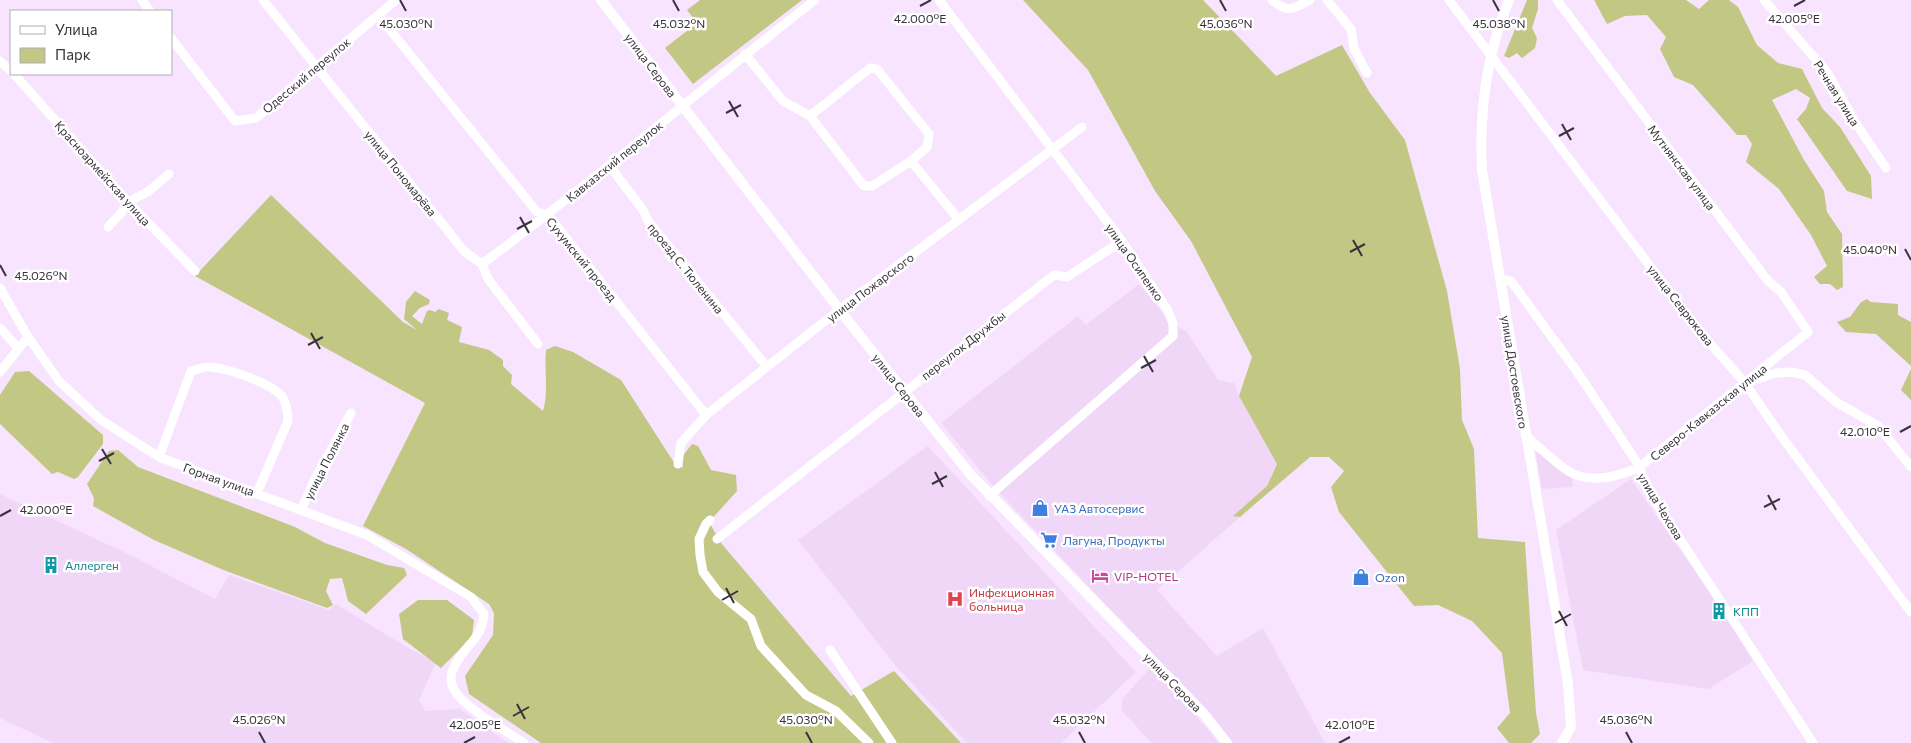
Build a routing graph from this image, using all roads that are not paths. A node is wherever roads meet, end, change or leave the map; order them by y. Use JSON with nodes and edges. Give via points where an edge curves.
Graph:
{"nodes":[{"id":1,"x":263,"y":0,"type":"edge"},
{"id":2,"x":396,"y":0,"type":"edge"},
{"id":3,"x":601,"y":0,"type":"edge"},
{"id":4,"x":814,"y":0,"type":"edge"},
{"id":5,"x":939,"y":0,"type":"edge"},
{"id":6,"x":1272,"y":0,"type":"edge"},
{"id":7,"x":1310,"y":0,"type":"edge"},
{"id":8,"x":1327,"y":0,"type":"edge"},
{"id":9,"x":1449,"y":0,"type":"edge"},
{"id":10,"x":1509,"y":0,"type":"edge"},
{"id":11,"x":1558,"y":0,"type":"edge"},
{"id":12,"x":1764,"y":0,"type":"edge"},
{"id":13,"x":378,"y":15,"type":"junction"},
{"id":14,"x":172,"y":39,"type":"edge"},
{"id":15,"x":745,"y":54,"type":"junction"},
{"id":16,"x":1490,"y":55,"type":"junction"},
{"id":17,"x":0,"y":60,"type":"edge"},
{"id":18,"x":316,"y":67,"type":"junction"},
{"id":19,"x":10,"y":70,"type":"edge"},
{"id":20,"x":1367,"y":73,"type":"dead end"},
{"id":21,"x":15,"y":75,"type":"edge"},
{"id":22,"x":682,"y":106,"type":"junction"},
{"id":23,"x":810,"y":116,"type":"junction"},
{"id":24,"x":1082,"y":127,"type":"dead end"},
{"id":25,"x":1054,"y":150,"type":"junction"},
{"id":26,"x":910,"y":161,"type":"junction"},
{"id":27,"x":609,"y":165,"type":"junction"},
{"id":28,"x":1886,"y":168,"type":"dead end"},
{"id":29,"x":169,"y":174,"type":"dead end"},
{"id":30,"x":128,"y":202,"type":"junction"},
{"id":31,"x":548,"y":215,"type":"junction"},
{"id":32,"x":959,"y":220,"type":"junction"},
{"id":33,"x":108,"y":226,"type":"dead end"},
{"id":34,"x":1122,"y":241,"type":"junction"},
{"id":35,"x":482,"y":264,"type":"junction"},
{"id":36,"x":195,"y":271,"type":"dead end"},
{"id":37,"x":1500,"y":279,"type":"junction"},
{"id":38,"x":0,"y":288,"type":"edge"},
{"id":39,"x":840,"y":310,"type":"junction"},
{"id":40,"x":0,"y":328,"type":"edge"},
{"id":41,"x":1808,"y":332,"type":"joint"},
{"id":42,"x":28,"y":337,"type":"junction"},
{"id":43,"x":538,"y":344,"type":"dead end"},
{"id":44,"x":18,"y":348,"type":"junction"},
{"id":45,"x":767,"y":367,"type":"junction"},
{"id":46,"x":0,"y":372,"type":"edge"},
{"id":47,"x":1745,"y":383,"type":"junction"},
{"id":48,"x":904,"y":392,"type":"junction"},
{"id":49,"x":350,"y":413,"type":"dead end"},
{"id":50,"x":706,"y":415,"type":"junction"},
{"id":51,"x":1525,"y":435,"type":"junction"},
{"id":52,"x":159,"y":457,"type":"junction"},
{"id":53,"x":678,"y":464,"type":"dead end"},
{"id":54,"x":1911,"y":467,"type":"edge"},
{"id":55,"x":1638,"y":468,"type":"junction"},
{"id":56,"x":257,"y":493,"type":"junction"},
{"id":57,"x":989,"y":496,"type":"junction"},
{"id":58,"x":301,"y":510,"type":"junction"},
{"id":59,"x":710,"y":520,"type":"dead end"},
{"id":60,"x":717,"y":540,"type":"dead end"},
{"id":61,"x":1911,"y":612,"type":"edge"},
{"id":62,"x":830,"y":650,"type":"dead end"},
{"id":63,"x":524,"y":743,"type":"edge"},
{"id":64,"x":869,"y":743,"type":"edge"},
{"id":65,"x":892,"y":743,"type":"edge"},
{"id":66,"x":1227,"y":743,"type":"edge"},
{"id":67,"x":1562,"y":743,"type":"edge"},
{"id":68,"x":1813,"y":743,"type":"edge"}],
"edges":[{"from":1,"to":18,"type":"street","name":"улица Пономарёва"},
{"from":2,"to":13,"type":"street","name":"Одесский переулок"},
{"from":3,"to":22,"type":"main road","name":"улица Серова"},
{"from":4,"to":15,"type":"street","name":"Кавказский переулок"},
{"from":5,"to":25,"type":"street","name":"улица Осипенко"},
{"from":6,"to":7,"type":"street","via":[[1290,10]]},
{"from":8,"to":20,"type":"street","via":[[1351,29],[1354,48]]},
{"from":9,"to":16,"type":"street","name":"улица Севрюкова"},
{"from":10,"to":16,"type":"main road","name":"улица Достоевского"},
{"from":11,"to":41,"type":"street","name":"Мутнянская улица"},
{"from":12,"to":28,"type":"street","name":"Речная улица","via":[[1827,72]]},
{"from":13,"to":18,"type":"street","name":"Одесский переулок"},
{"from":13,"to":31,"type":"street","name":"Сухумский проезд","via":[[537,212]]},
{"from":14,"to":18,"type":"street","name":"Одесский переулок","via":[[235,121],[256,118]]},
{"from":15,"to":22,"type":"street","name":"Кавказский переулок"},
{"from":15,"to":23,"type":"street","via":[[783,101]]},
{"from":16,"to":37,"type":"main road","name":"улица Достоевского","via":[[1483,108],[1482,152],[1486,201]]},
{"from":16,"to":47,"type":"street","name":"улица Севрюкова","via":[[1699,330]]},
{"from":17,"to":19,"type":"street","name":"Красноармейская улица"},
{"from":18,"to":35,"type":"street","name":"улица Пономарёва","via":[[464,251]]},
{"from":21,"to":30,"type":"street","name":"Красноармейская улица"},
{"from":22,"to":27,"type":"street","name":"Кавказский переулок"},
{"from":22,"to":39,"type":"main road","name":"улица Серова"},
{"from":23,"to":26,"type":"street","via":[[864,186],[872,186]]},
{"from":23,"to":26,"type":"street","via":[[870,68],[877,69],[929,134],[927,147]]},
{"from":24,"to":25,"type":"street","name":"улица Пожарского"},
{"from":25,"to":32,"type":"street","name":"улица Пожарского"},
{"from":25,"to":34,"type":"street","name":"улица Осипенко"},
{"from":26,"to":32,"type":"street"},
{"from":27,"to":31,"type":"street","name":"Кавказский переулок"},
{"from":27,"to":45,"type":"street","name":"проезд С. Тюленина","via":[[648,221]]},
{"from":29,"to":30,"type":"street","via":[[149,191]]},
{"from":30,"to":33,"type":"street"},
{"from":30,"to":36,"type":"street","name":"Красноармейская улица"},
{"from":31,"to":35,"type":"street","name":"Кавказский переулок"},
{"from":31,"to":50,"type":"street","name":"Сухумский проезд"},
{"from":32,"to":39,"type":"street","name":"улица Пожарского"},
{"from":34,"to":48,"type":"street","name":"переулок Дружбы","via":[[1067,277],[1054,275]]},
{"from":34,"to":57,"type":"street","name":"улица Осипенко","via":[[1167,309],[1173,323],[1173,336]]},
{"from":35,"to":43,"type":"street","name":"улица Пономарёва","via":[[488,279]]},
{"from":37,"to":51,"type":"main road","name":"улица Достоевского"},
{"from":37,"to":55,"type":"street","name":"улица Чехова","via":[[1511,282],[1578,373]]},
{"from":38,"to":42,"type":"street","name":"Горная улица"},
{"from":39,"to":45,"type":"street","name":"улица Пожарского"},
{"from":39,"to":48,"type":"main road","name":"улица Серова"},
{"from":40,"to":44,"type":"street"},
{"from":41,"to":47,"type":"street","name":"Северо-Кавказская улица"},
{"from":42,"to":44,"type":"street"},
{"from":42,"to":52,"type":"street","name":"Горная улица","via":[[59,381],[101,420]]},
{"from":44,"to":46,"type":"street"},
{"from":45,"to":50,"type":"street","name":"улица Пожарского"},
{"from":47,"to":54,"type":"street","via":[[1776,373],[1805,375],[1836,402],[1878,426]]},
{"from":47,"to":55,"type":"street","name":"Северо-Кавказская улица"},
{"from":47,"to":61,"type":"street","name":"улица Севрюкова"},
{"from":48,"to":57,"type":"main road","name":"улица Серова"},
{"from":48,"to":60,"type":"street","name":"переулок Дружбы"},
{"from":49,"to":58,"type":"street","name":"улица Полянка"},
{"from":50,"to":53,"type":"street","name":"улица Пожарского","via":[[682,443]]},
{"from":51,"to":55,"type":"street","name":"Северо-Кавказская улица","via":[[1573,474],[1594,478],[1618,476]]},
{"from":51,"to":67,"type":"main road","name":"улица Достоевского","via":[[1568,684],[1571,727]]},
{"from":52,"to":56,"type":"street","name":"Горная улица"},
{"from":52,"to":56,"type":"street","via":[[191,371],[208,366],[239,374],[282,396],[288,416]]},
{"from":55,"to":68,"type":"street","name":"улица Чехова","via":[[1652,496]]},
{"from":56,"to":58,"type":"street","name":"Горная улица"},
{"from":57,"to":66,"type":"main road","name":"улица Серова","via":[[1152,659]]},
{"from":58,"to":63,"type":"street","name":"Горная улица","via":[[367,535],[471,597],[484,614],[482,629],[458,660],[451,674],[452,687],[463,700]]},
{"from":59,"to":64,"type":"street","via":[[699,539],[703,572],[718,592],[750,619],[761,646],[806,694],[836,710]]},
{"from":62,"to":65,"type":"street"}]}
